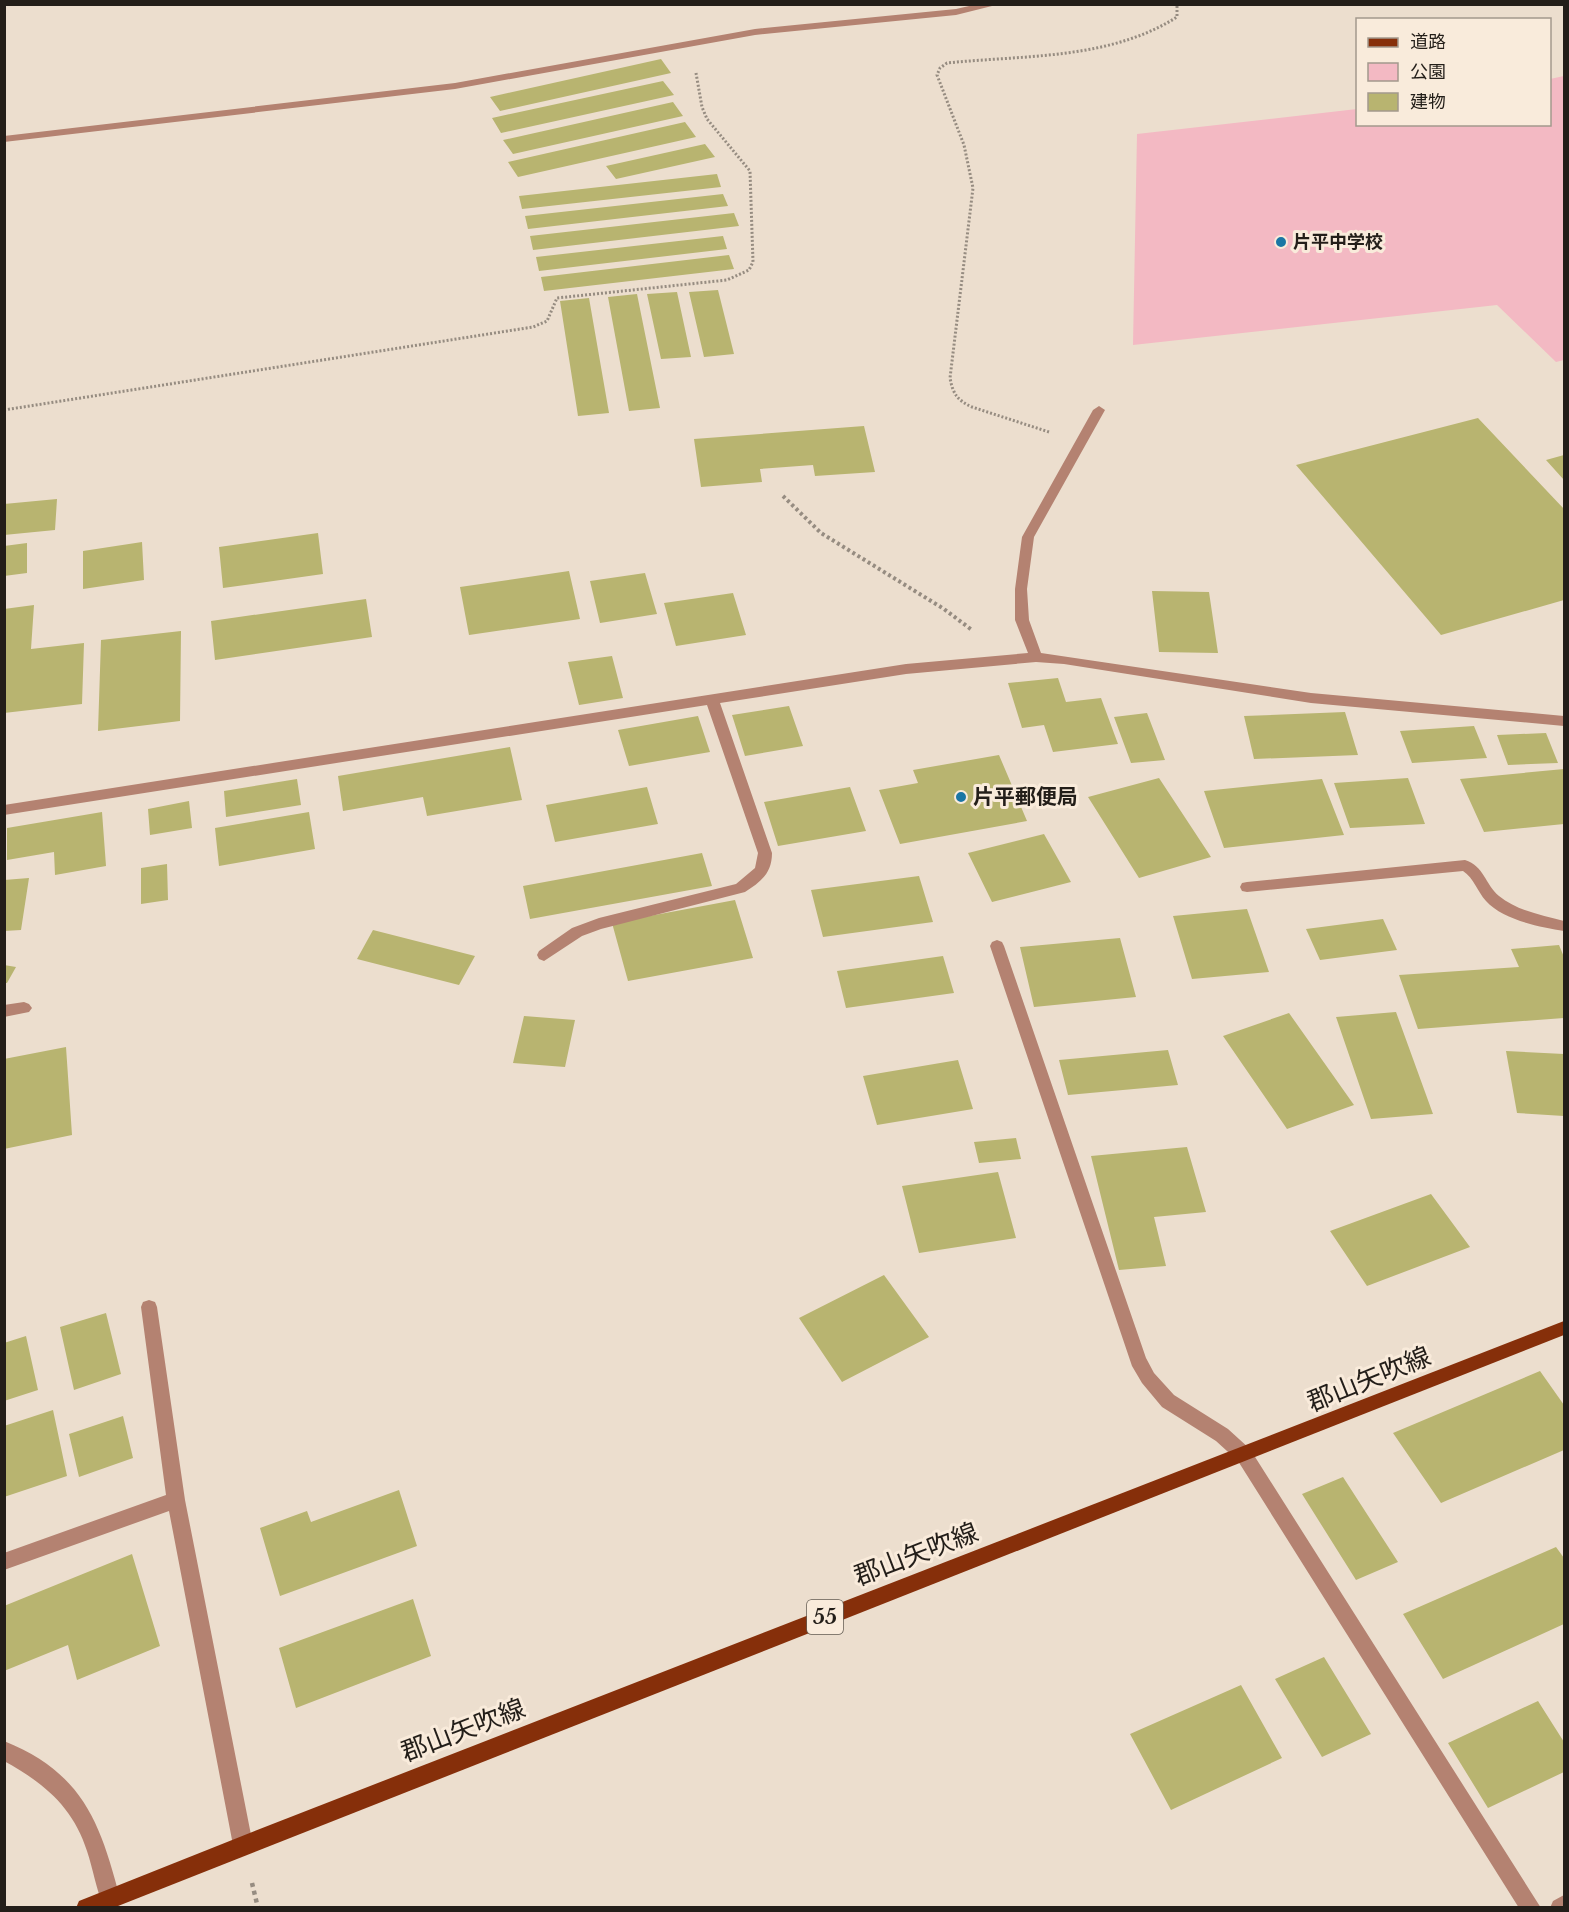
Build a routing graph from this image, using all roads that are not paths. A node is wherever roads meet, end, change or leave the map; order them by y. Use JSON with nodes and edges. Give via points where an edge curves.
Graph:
{"nodes":[{"id":1,"x":995,"y":4,"type":"edge"},
{"id":2,"x":4,"y":139,"type":"edge"},
{"id":3,"x":1099,"y":410,"type":"dead end"},
{"id":4,"x":1036,"y":657,"type":"junction"},
{"id":5,"x":712,"y":700,"type":"junction"},
{"id":6,"x":1564,"y":720,"type":"edge"},
{"id":7,"x":4,"y":810,"type":"edge"},
{"id":8,"x":1247,"y":887,"type":"dead end"},
{"id":9,"x":1564,"y":926,"type":"edge"},
{"id":10,"x":997,"y":946,"type":"dead end"},
{"id":11,"x":544,"y":955,"type":"dead end"},
{"id":12,"x":24,"y":1008,"type":"dead end"},
{"id":13,"x":4,"y":1011,"type":"edge"},
{"id":14,"x":149,"y":1307,"type":"dead end"},
{"id":15,"x":1564,"y":1328,"type":"edge"},
{"id":16,"x":1244,"y":1455,"type":"junction"},
{"id":17,"x":176,"y":1500,"type":"junction"},
{"id":18,"x":4,"y":1562,"type":"edge"},
{"id":19,"x":4,"y":1750,"type":"edge"},
{"id":20,"x":243,"y":1845,"type":"junction"},
{"id":21,"x":110,"y":1898,"type":"junction"},
{"id":22,"x":1564,"y":1905,"type":"edge"},
{"id":23,"x":86,"y":1908,"type":"edge"},
{"id":24,"x":1531,"y":1908,"type":"edge"},
{"id":25,"x":1560,"y":1908,"type":"edge"}],
"edges":[{"from":1,"to":2,"type":"street","via":[[956,12],[780,28],[455,86]]},
{"from":3,"to":4,"type":"street","via":[[1028,537],[1021,589],[1022,620]]},
{"from":4,"to":5,"type":"street","via":[[906,669]]},
{"from":4,"to":6,"type":"street","via":[[1311,698]]},
{"from":5,"to":7,"type":"street"},
{"from":5,"to":11,"type":"street","via":[[765,853],[765,866],[740,888],[599,924],[577,932]]},
{"from":8,"to":9,"type":"street","via":[[1465,865],[1476,870],[1485,889],[1504,906]]},
{"from":10,"to":16,"type":"street","via":[[1138,1361],[1168,1401],[1222,1435]]},
{"from":12,"to":13,"type":"street"},
{"from":14,"to":17,"type":"street"},
{"from":15,"to":16,"type":"main road","name":"郡山矢吹線","number":"55"},
{"from":16,"to":20,"type":"main road","name":"郡山矢吹線","number":"55"},
{"from":16,"to":24,"type":"street"},
{"from":17,"to":18,"type":"street"},
{"from":17,"to":20,"type":"street"},
{"from":19,"to":21,"type":"street","via":[[53,1779],[79,1809],[96,1845]]},
{"from":20,"to":21,"type":"main road","name":"郡山矢吹線","number":"55"},
{"from":21,"to":23,"type":"main road","name":"郡山矢吹線","number":"55"},
{"from":22,"to":25,"type":"street"}]}
